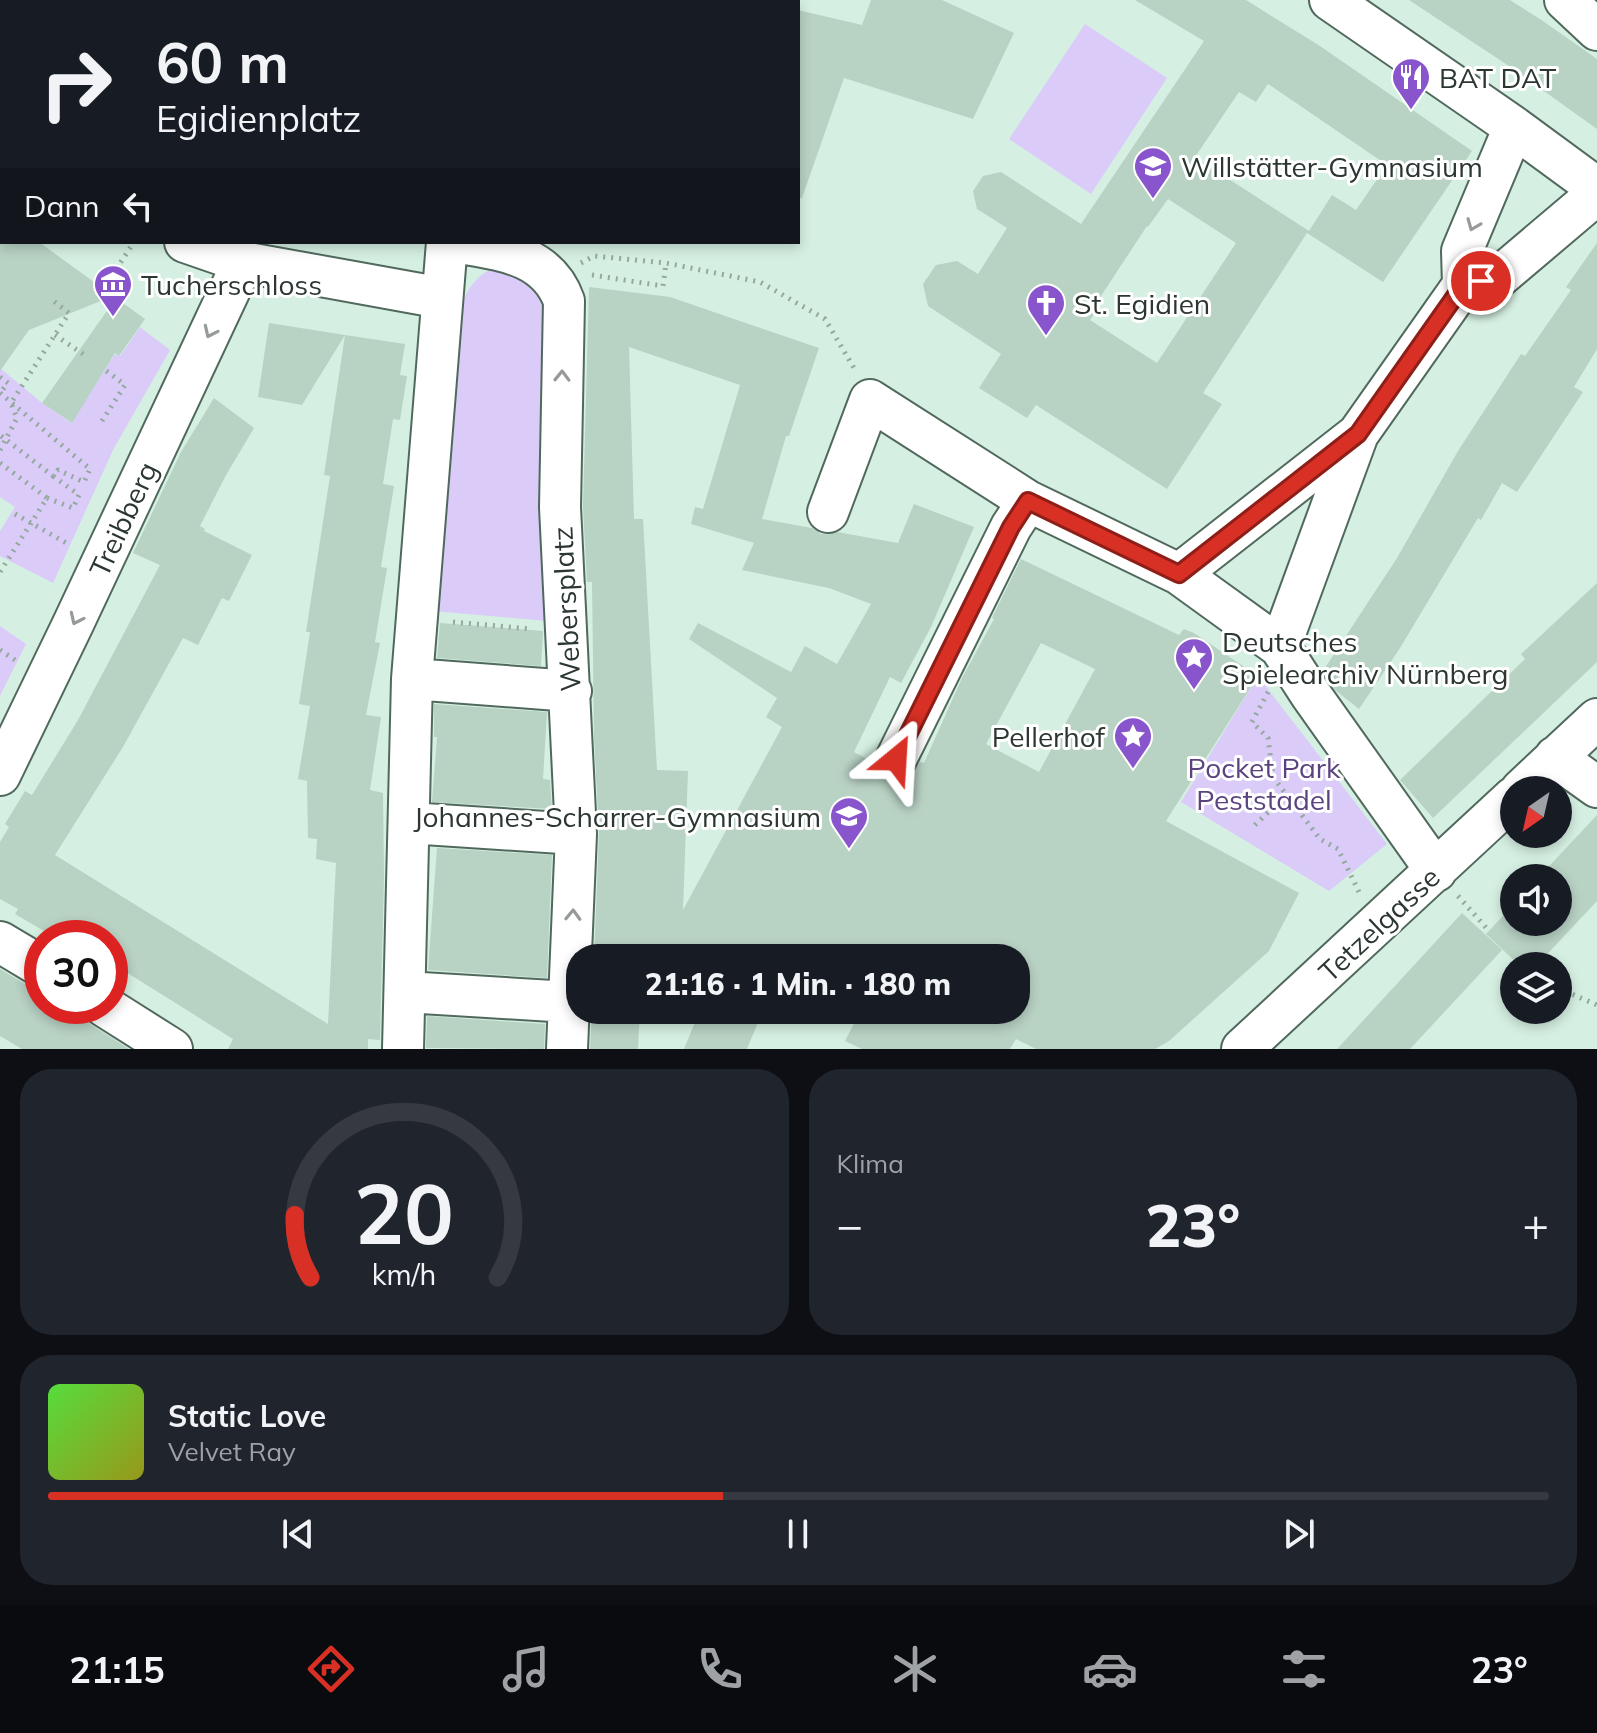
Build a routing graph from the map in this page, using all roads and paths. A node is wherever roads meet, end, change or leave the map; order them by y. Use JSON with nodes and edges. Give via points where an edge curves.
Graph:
{"nodes":[{"id":1,"x":1330,"y":0,"type":"edge"},
{"id":2,"x":1565,"y":0,"type":"edge"},
{"id":3,"x":1597,"y":30,"type":"edge"},
{"id":4,"x":1514,"y":127,"type":"junction"},
{"id":5,"x":1597,"y":191,"type":"edge"},
{"id":6,"x":133,"y":244,"type":"edge"},
{"id":7,"x":191,"y":244,"type":"edge"},
{"id":8,"x":447,"y":244,"type":"edge"},
{"id":9,"x":466,"y":244,"type":"edge"},
{"id":10,"x":594,"y":256,"type":"dead end"},
{"id":11,"x":243,"y":262,"type":"junction"},
{"id":12,"x":666,"y":263,"type":"junction"},
{"id":13,"x":573,"y":267,"type":"dead end"},
{"id":14,"x":1463,"y":285,"type":"junction"},
{"id":15,"x":103,"y":289,"type":"dead end"},
{"id":16,"x":442,"y":298,"type":"junction"},
{"id":17,"x":51,"y":299,"type":"dead end"},
{"id":18,"x":55,"y":335,"type":"junction"},
{"id":19,"x":83,"y":354,"type":"dead end"},
{"id":20,"x":105,"y":370,"type":"dead end"},
{"id":21,"x":0,"y":377,"type":"edge"},
{"id":22,"x":0,"y":393,"type":"edge"},
{"id":23,"x":870,"y":400,"type":"junction"},
{"id":24,"x":11,"y":403,"type":"junction"},
{"id":25,"x":102,"y":421,"type":"dead end"},
{"id":26,"x":1358,"y":434,"type":"junction"},
{"id":27,"x":3,"y":437,"type":"edge"},
{"id":28,"x":0,"y":450,"type":"edge"},
{"id":29,"x":0,"y":463,"type":"edge"},
{"id":30,"x":53,"y":476,"type":"junction"},
{"id":31,"x":47,"y":498,"type":"junction"},
{"id":32,"x":1028,"y":501,"type":"junction"},
{"id":33,"x":828,"y":512,"type":"dead end"},
{"id":34,"x":15,"y":514,"type":"dead end"},
{"id":35,"x":30,"y":524,"type":"junction"},
{"id":36,"x":70,"y":545,"type":"dead end"},
{"id":37,"x":0,"y":572,"type":"edge"},
{"id":38,"x":1179,"y":574,"type":"junction"},
{"id":39,"x":417,"y":619,"type":"junction"},
{"id":40,"x":568,"y":632,"type":"junction"},
{"id":41,"x":1285,"y":655,"type":"junction"},
{"id":42,"x":412,"y":679,"type":"junction"},
{"id":43,"x":571,"y":691,"type":"junction"},
{"id":44,"x":1597,"y":719,"type":"edge"},
{"id":45,"x":1555,"y":757,"type":"junction"},
{"id":46,"x":896,"y":759,"type":"dead end"},
{"id":47,"x":0,"y":775,"type":"edge"},
{"id":48,"x":1535,"y":776,"type":"edge"},
{"id":49,"x":1597,"y":787,"type":"edge"},
{"id":50,"x":1287,"y":794,"type":"junction"},
{"id":51,"x":1500,"y":810,"type":"edge"},
{"id":52,"x":409,"y":823,"type":"junction"},
{"id":53,"x":1255,"y":825,"type":"dead end"},
{"id":54,"x":576,"y":834,"type":"junction"},
{"id":55,"x":1436,"y":871,"type":"junction"},
{"id":56,"x":1376,"y":926,"type":"junction"},
{"id":57,"x":1489,"y":931,"type":"dead end"},
{"id":58,"x":0,"y":942,"type":"edge"},
{"id":59,"x":571,"y":944,"type":"edge"},
{"id":60,"x":24,"y":956,"type":"edge"},
{"id":61,"x":397,"y":970,"type":"junction"},
{"id":62,"x":1572,"y":994,"type":"edge"},
{"id":63,"x":566,"y":1001,"type":"edge"},
{"id":64,"x":1597,"y":1005,"type":"edge"},
{"id":65,"x":128,"y":1021,"type":"edge"},
{"id":66,"x":568,"y":1024,"type":"edge"},
{"id":67,"x":172,"y":1049,"type":"edge"},
{"id":68,"x":403,"y":1049,"type":"edge"},
{"id":69,"x":567,"y":1049,"type":"edge"},
{"id":70,"x":1242,"y":1049,"type":"edge"}],
"edges":[{"from":1,"to":4,"type":"street"},
{"from":2,"to":3,"type":"street"},
{"from":4,"to":5,"type":"street"},
{"from":4,"to":14,"type":"street","one_way":true,"via":[[1462,251]]},
{"from":5,"to":14,"type":"street","via":[[1499,277]]},
{"from":6,"to":15,"type":"path"},
{"from":7,"to":11,"type":"street"},
{"from":8,"to":16,"type":"street"},
{"from":40,"to":9,"type":"street","name":"Webersplatz","one_way":true,"via":[[560,507],[564,301],[553,279],[534,263]]},
{"from":10,"to":12,"type":"path"},
{"from":11,"to":16,"type":"street"},
{"from":11,"to":47,"type":"street","name":"Treibberg","one_way":true},
{"from":12,"to":13,"type":"path","via":[[663,286],[590,275]]},
{"from":12,"to":23,"type":"path","via":[[760,282],[825,319]]},
{"from":14,"to":26,"type":"street"},
{"from":16,"to":39,"type":"street","via":[[403,580]]},
{"from":17,"to":18,"type":"path","via":[[69,313]]},
{"from":18,"to":19,"type":"path"},
{"from":18,"to":24,"type":"path"},
{"from":20,"to":25,"type":"path","via":[[125,385]]},
{"from":21,"to":22,"type":"path","via":[[8,383]]},
{"from":22,"to":24,"type":"path"},
{"from":23,"to":32,"type":"street"},
{"from":23,"to":33,"type":"street"},
{"from":24,"to":27,"type":"path","via":[[17,418]]},
{"from":24,"to":30,"type":"path","via":[[90,469],[84,482],[58,470]]},
{"from":26,"to":38,"type":"street"},
{"from":26,"to":41,"type":"street"},
{"from":27,"to":28,"type":"path"},
{"from":27,"to":30,"type":"path"},
{"from":29,"to":31,"type":"path"},
{"from":30,"to":31,"type":"path","via":[[79,495],[73,508]]},
{"from":31,"to":35,"type":"path"},
{"from":32,"to":38,"type":"street"},
{"from":32,"to":46,"type":"street"},
{"from":34,"to":35,"type":"path"},
{"from":35,"to":36,"type":"path"},
{"from":35,"to":37,"type":"path"},
{"from":38,"to":41,"type":"street"},
{"from":39,"to":40,"type":"path"},
{"from":39,"to":42,"type":"street"},
{"from":40,"to":43,"type":"street","name":"Webersplatz"},
{"from":41,"to":50,"type":"path","via":[[1252,722],[1268,738],[1273,777]]},
{"from":41,"to":55,"type":"street"},
{"from":42,"to":43,"type":"street"},
{"from":42,"to":52,"type":"street","via":[[395,733]]},
{"from":43,"to":54,"type":"street","name":"Webersplatz"},
{"from":44,"to":45,"type":"street"},
{"from":45,"to":48,"type":"street"},
{"from":45,"to":49,"type":"street"},
{"from":50,"to":53,"type":"path"},
{"from":50,"to":56,"type":"path","via":[[1320,839],[1338,849]]},
{"from":51,"to":55,"type":"street","name":"Tetzelgasse"},
{"from":52,"to":54,"type":"street"},
{"from":52,"to":61,"type":"street"},
{"from":59,"to":54,"type":"street","name":"Webersplatz","one_way":true},
{"from":55,"to":56,"type":"street","name":"Tetzelgasse"},
{"from":55,"to":57,"type":"path"},
{"from":56,"to":70,"type":"street","name":"Tetzelgasse"},
{"from":58,"to":60,"type":"street"},
{"from":61,"to":63,"type":"street"},
{"from":61,"to":68,"type":"street"},
{"from":62,"to":64,"type":"path"},
{"from":65,"to":67,"type":"street"},
{"from":66,"to":69,"type":"street","name":"Webersplatz"}]}
